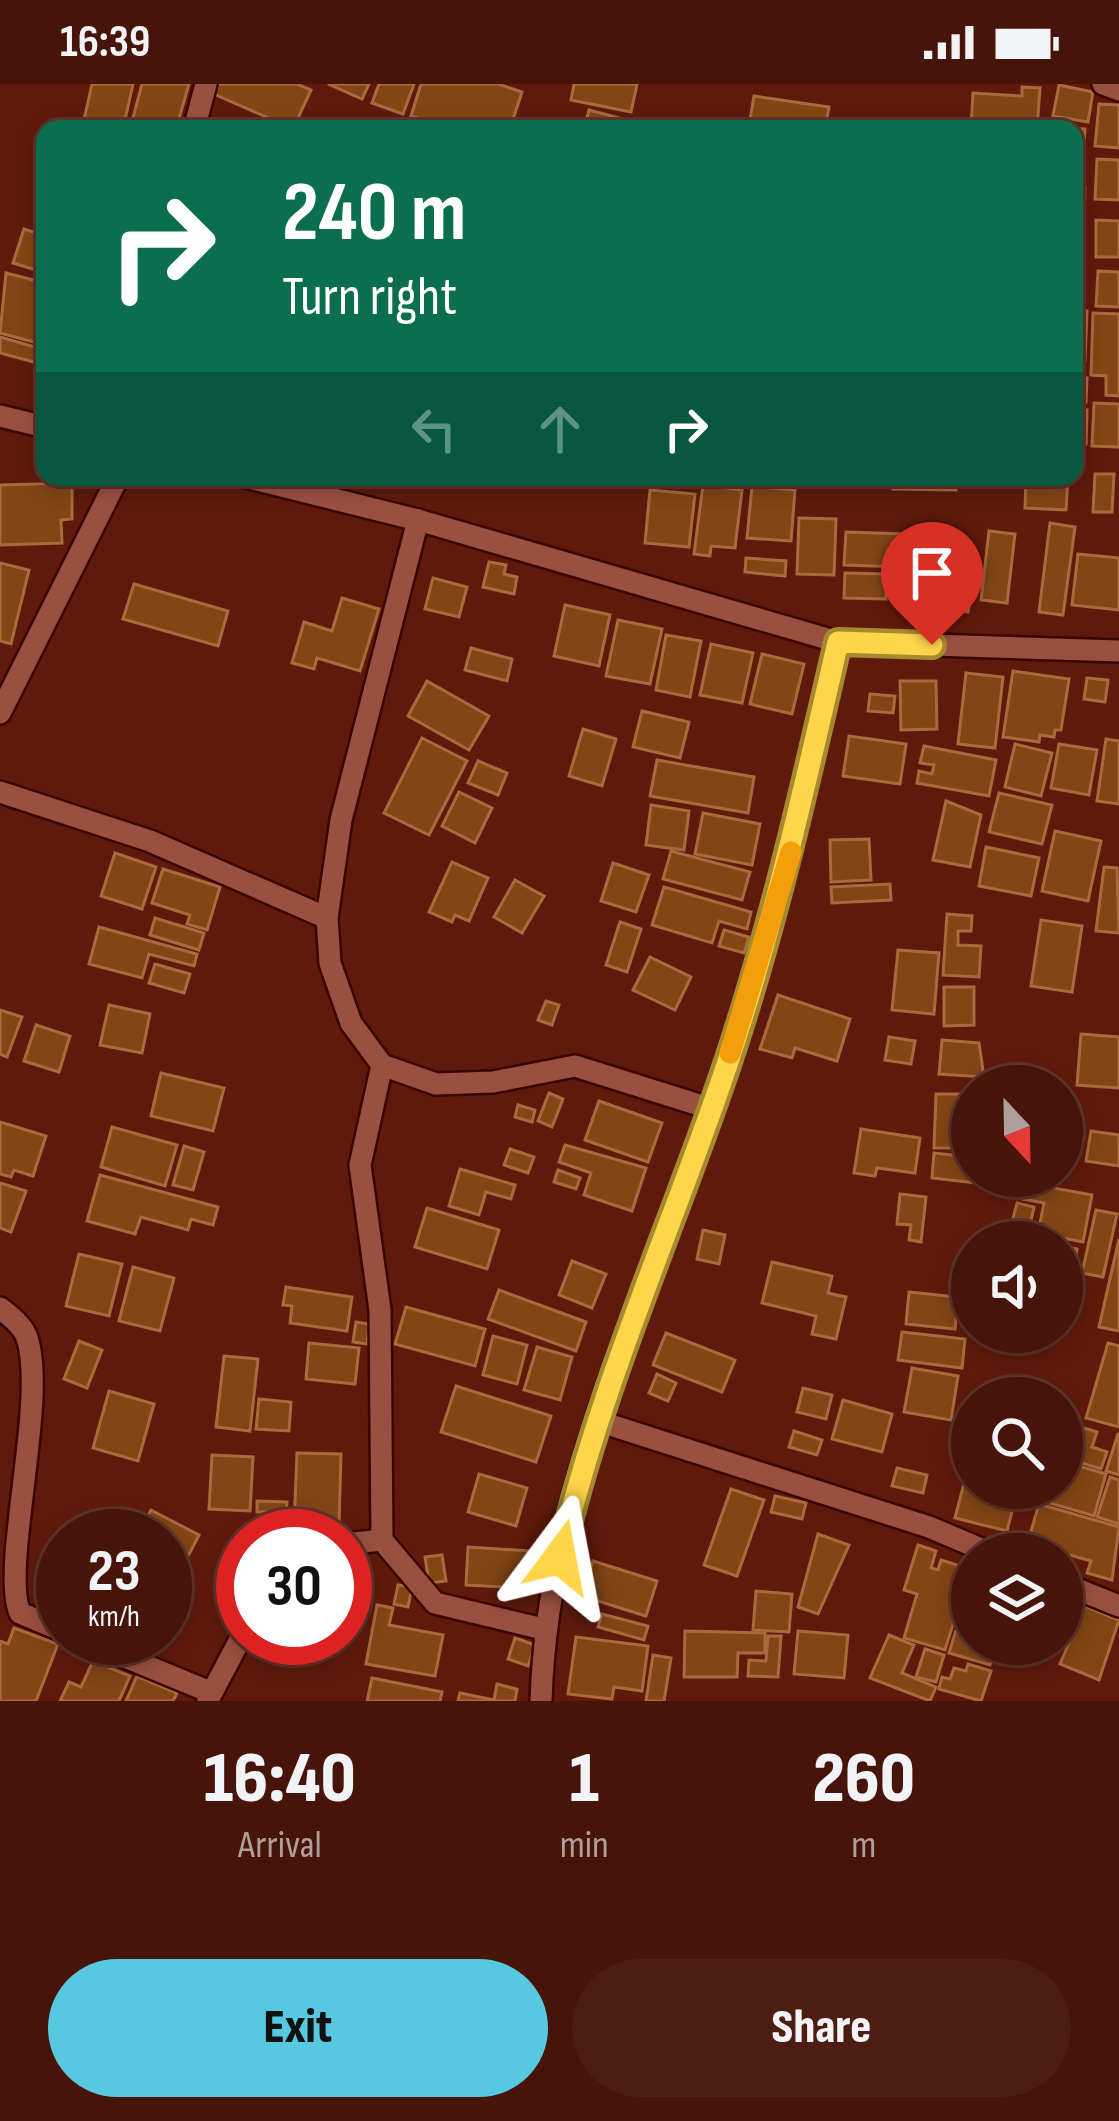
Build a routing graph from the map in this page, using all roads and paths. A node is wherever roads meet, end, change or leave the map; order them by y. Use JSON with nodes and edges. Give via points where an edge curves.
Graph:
{"nodes":[{"id":1,"x":206,"y":84,"type":"edge"},
{"id":2,"x":1103,"y":84,"type":"edge"},
{"id":3,"x":1119,"y":90,"type":"edge"},
{"id":4,"x":196,"y":120,"type":"edge"},
{"id":5,"x":0,"y":416,"type":"edge"},
{"id":6,"x":36,"y":425,"type":"edge"},
{"id":7,"x":114,"y":486,"type":"edge"},
{"id":8,"x":281,"y":486,"type":"edge"},
{"id":9,"x":418,"y":520,"type":"junction"},
{"id":10,"x":838,"y":642,"type":"junction"},
{"id":11,"x":1119,"y":650,"type":"edge"},
{"id":12,"x":0,"y":713,"type":"edge"},
{"id":13,"x":0,"y":792,"type":"edge"},
{"id":14,"x":327,"y":918,"type":"junction"},
{"id":15,"x":382,"y":1065,"type":"junction"},
{"id":16,"x":712,"y":1109,"type":"junction"},
{"id":17,"x":0,"y":1308,"type":"edge"},
{"id":18,"x":598,"y":1421,"type":"junction"},
{"id":19,"x":951,"y":1536,"type":"edge"},
{"id":20,"x":382,"y":1540,"type":"junction"},
{"id":21,"x":372,"y":1541,"type":"edge"},
{"id":22,"x":1083,"y":1591,"type":"edge"},
{"id":23,"x":1119,"y":1606,"type":"edge"},
{"id":24,"x":36,"y":1620,"type":"edge"},
{"id":25,"x":543,"y":1629,"type":"junction"},
{"id":26,"x":139,"y":1665,"type":"edge"},
{"id":27,"x":229,"y":1665,"type":"edge"},
{"id":28,"x":208,"y":1696,"type":"edge"},
{"id":29,"x":542,"y":1701,"type":"edge"}],
"edges":[{"from":1,"to":4,"type":"street"},
{"from":2,"to":3,"type":"street"},
{"from":5,"to":6,"type":"street"},
{"from":7,"to":12,"type":"street"},
{"from":8,"to":9,"type":"street"},
{"from":9,"to":10,"type":"street"},
{"from":9,"to":14,"type":"street","via":[[341,820]]},
{"from":10,"to":11,"type":"street"},
{"from":10,"to":16,"type":"street","via":[[780,898]]},
{"from":13,"to":14,"type":"street","via":[[150,841]]},
{"from":14,"to":15,"type":"street","via":[[330,963],[351,1023]]},
{"from":15,"to":16,"type":"street","via":[[436,1084],[575,1066]]},
{"from":15,"to":20,"type":"street","via":[[360,1165],[380,1310]]},
{"from":16,"to":18,"type":"street"},
{"from":17,"to":24,"type":"street","via":[[24,1330],[32,1361],[8,1586],[20,1613]]},
{"from":18,"to":19,"type":"street"},
{"from":18,"to":25,"type":"street"},
{"from":20,"to":21,"type":"street"},
{"from":20,"to":25,"type":"street","via":[[435,1604]]},
{"from":22,"to":23,"type":"street"},
{"from":25,"to":29,"type":"street"},
{"from":26,"to":28,"type":"street"},
{"from":27,"to":28,"type":"street"}]}
